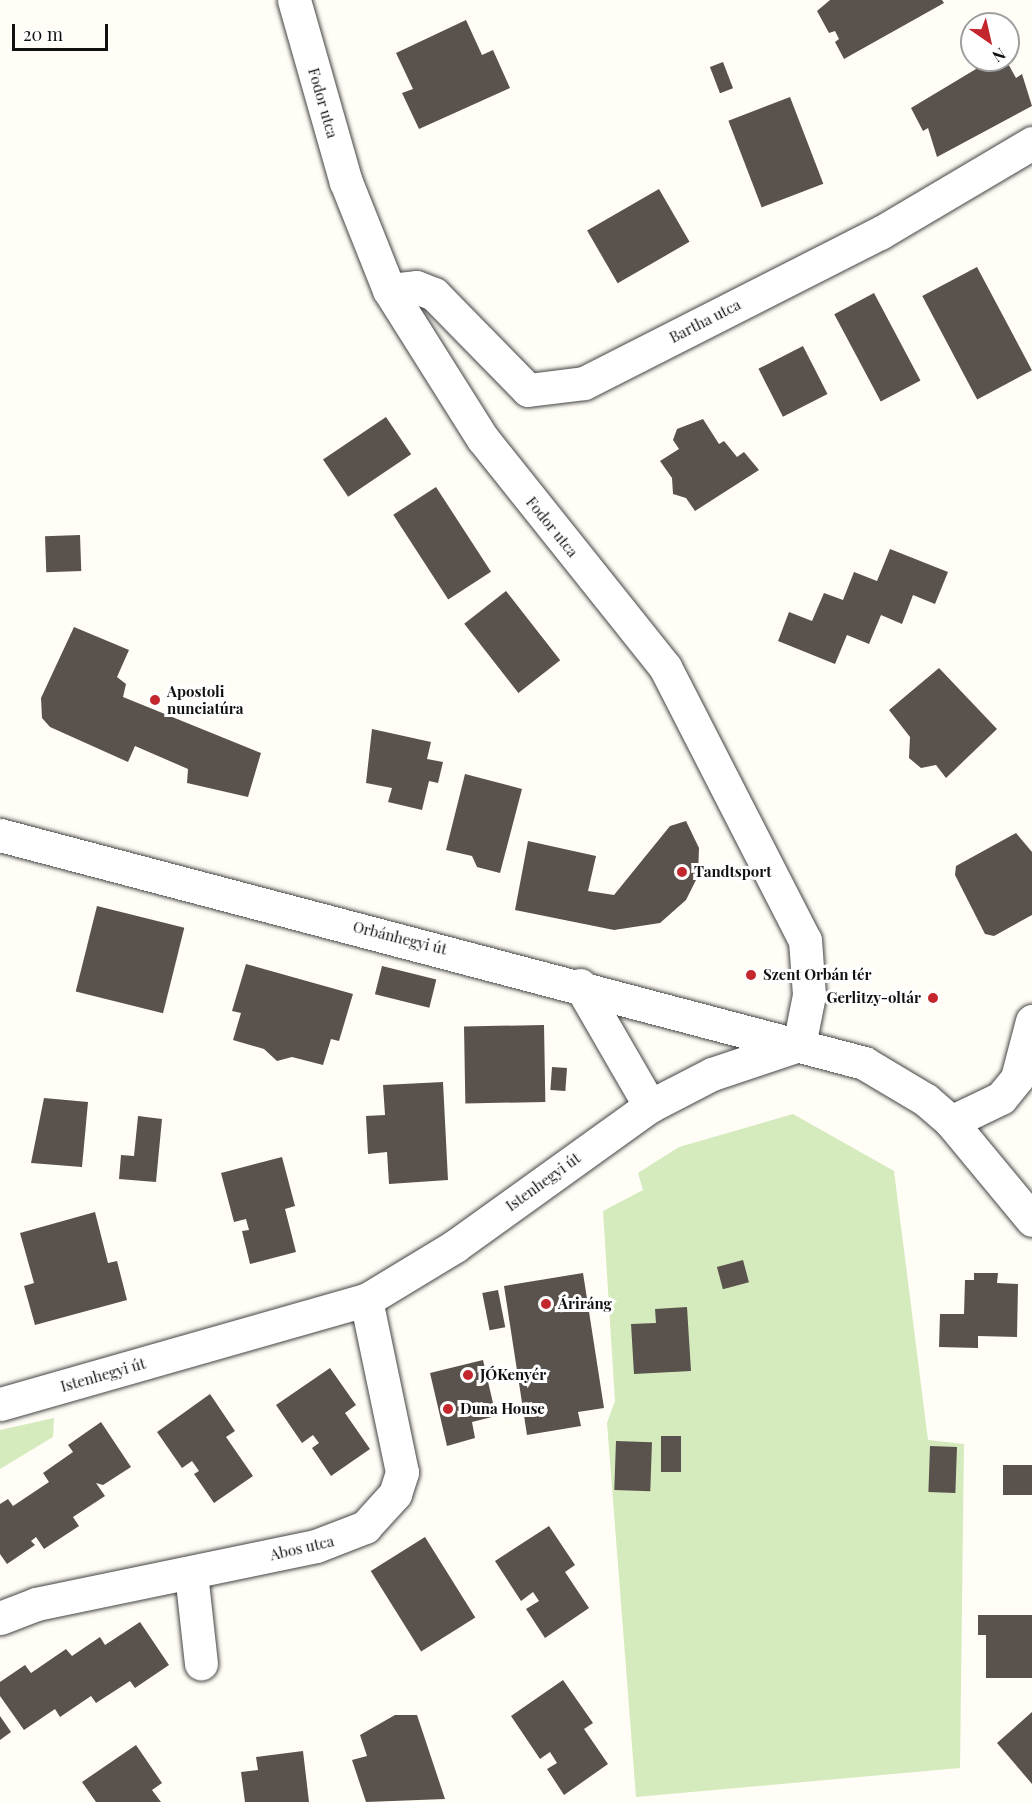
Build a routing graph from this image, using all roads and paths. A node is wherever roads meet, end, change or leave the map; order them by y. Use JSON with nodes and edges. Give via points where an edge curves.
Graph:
{"nodes":[{"id":1,"x":294,"y":0,"type":"edge"},
{"id":2,"x":1032,"y":143,"type":"edge"},
{"id":3,"x":389,"y":290,"type":"junction"},
{"id":4,"x":0,"y":835,"type":"edge"},
{"id":5,"x":580,"y":985,"type":"junction"},
{"id":6,"x":1032,"y":1021,"type":"edge"},
{"id":7,"x":799,"y":1045,"type":"junction"},
{"id":8,"x":1029,"y":1056,"type":"edge"},
{"id":9,"x":650,"y":1106,"type":"junction"},
{"id":10,"x":951,"y":1122,"type":"junction"},
{"id":11,"x":1032,"y":1220,"type":"edge"},
{"id":12,"x":366,"y":1300,"type":"junction"},
{"id":13,"x":0,"y":1404,"type":"edge"},
{"id":14,"x":192,"y":1573,"type":"junction"},
{"id":15,"x":0,"y":1618,"type":"edge"},
{"id":16,"x":201,"y":1663,"type":"dead end"}],
"edges":[{"from":1,"to":3,"type":"street","name":"Fodor utca","via":[[346,182]]},
{"from":2,"to":3,"type":"street","name":"Bartha utca","via":[[880,233],[584,383],[528,390],[434,294],[416,287]]},
{"from":3,"to":7,"type":"street","name":"Fodor utca","via":[[483,439],[642,634],[694,720],[805,940],[809,995]]},
{"from":4,"to":5,"type":"street","name":"Orbánhegyi út"},
{"from":5,"to":7,"type":"street","name":"Orbánhegyi út"},
{"from":5,"to":9,"type":"street"},
{"from":6,"to":8,"type":"street"},
{"from":7,"to":9,"type":"street","name":"Istenhegyi út","via":[[712,1074]]},
{"from":7,"to":10,"type":"street","via":[[891,1076]]},
{"from":8,"to":10,"type":"street","via":[[1001,1098]]},
{"from":9,"to":12,"type":"street","name":"Istenhegyi út","via":[[455,1246]]},
{"from":10,"to":11,"type":"street"},
{"from":12,"to":13,"type":"street","name":"Istenhegyi út"},
{"from":12,"to":14,"type":"street","name":"Abos utca","via":[[401,1448],[402,1472],[395,1494],[365,1527],[342,1539]]},
{"from":14,"to":15,"type":"street","name":"Abos utca","via":[[36,1604]]},
{"from":14,"to":16,"type":"street"}]}
